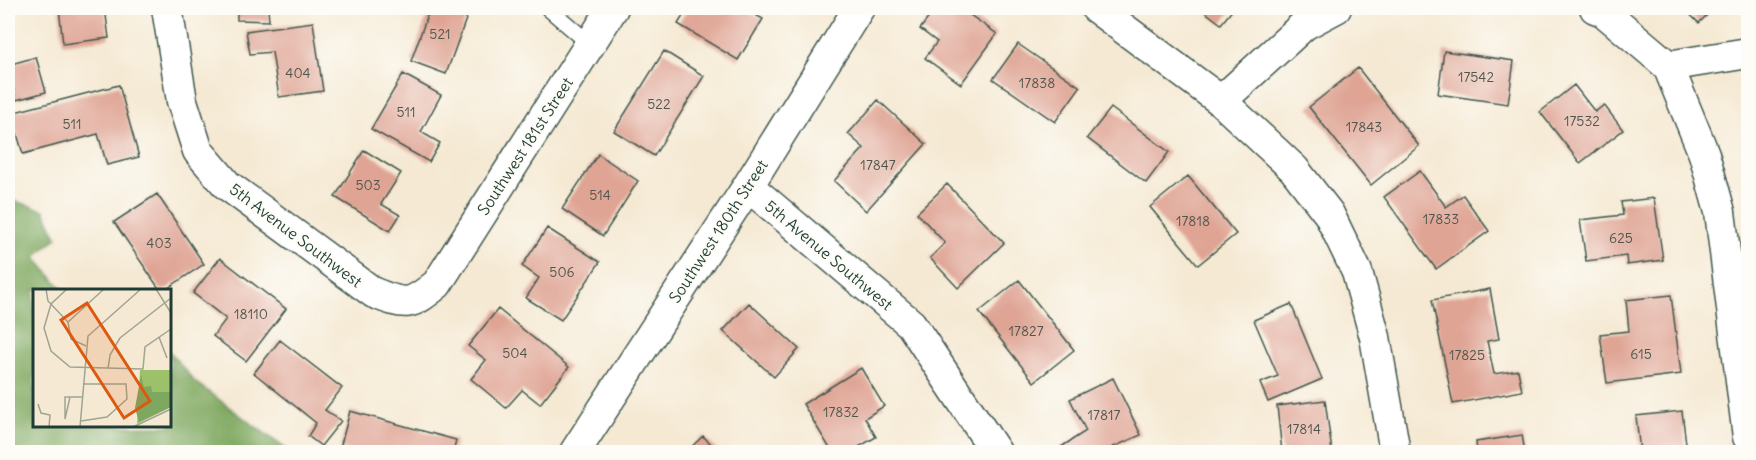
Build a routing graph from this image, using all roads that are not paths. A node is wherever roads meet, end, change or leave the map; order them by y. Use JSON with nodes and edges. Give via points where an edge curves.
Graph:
{"nodes":[{"id":1,"x":167,"y":8,"type":"edge"},
{"id":2,"x":548,"y":8,"type":"edge"},
{"id":3,"x":613,"y":8,"type":"edge"},
{"id":4,"x":859,"y":8,"type":"edge"},
{"id":5,"x":1096,"y":8,"type":"edge"},
{"id":6,"x":1336,"y":8,"type":"edge"},
{"id":7,"x":1595,"y":8,"type":"edge"},
{"id":8,"x":590,"y":44,"type":"junction"},
{"id":9,"x":1749,"y":53,"type":"edge"},
{"id":10,"x":1668,"y":66,"type":"junction"},
{"id":11,"x":1221,"y":101,"type":"junction"},
{"id":12,"x":748,"y":186,"type":"junction"},
{"id":13,"x":437,"y":284,"type":"joint"},
{"id":14,"x":1749,"y":437,"type":"edge"},
{"id":15,"x":575,"y":453,"type":"edge"},
{"id":16,"x":996,"y":453,"type":"edge"},
{"id":17,"x":1395,"y":453,"type":"edge"}],
"edges":[{"from":1,"to":13,"type":"street","name":"5th Avenue Southwest","via":[[182,100],[198,151],[227,185],[374,293],[400,303],[418,299]]},
{"from":2,"to":8,"type":"lane"},
{"from":3,"to":8,"type":"street","name":"Southwest 181st Street"},
{"from":4,"to":12,"type":"street","name":"Southwest 180th Street"},
{"from":5,"to":11,"type":"street"},
{"from":6,"to":11,"type":"street","via":[[1304,25]]},
{"from":7,"to":10,"type":"street"},
{"from":8,"to":13,"type":"street","name":"Southwest 181st Street"},
{"from":9,"to":10,"type":"street"},
{"from":10,"to":14,"type":"street","via":[[1704,154],[1720,212]]},
{"from":11,"to":17,"type":"street","via":[[1294,169],[1329,214],[1357,272],[1375,337]]},
{"from":12,"to":15,"type":"street","name":"Southwest 180th Street"},
{"from":12,"to":16,"type":"street","name":"5th Avenue Southwest","via":[[910,324]]}]}
